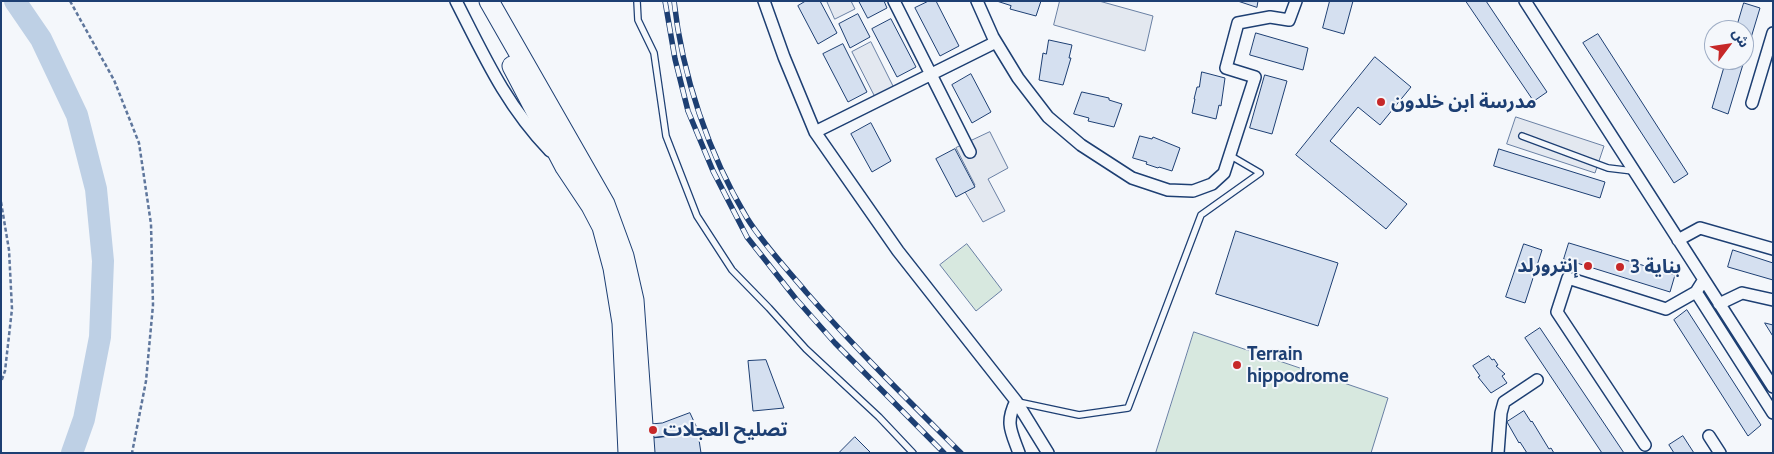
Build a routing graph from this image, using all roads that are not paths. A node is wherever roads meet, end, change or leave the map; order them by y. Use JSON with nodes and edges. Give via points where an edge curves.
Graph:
{"nodes":[{"id":1,"x":456,"y":1,"type":"edge"},
{"id":2,"x":477,"y":1,"type":"edge"},
{"id":3,"x":489,"y":1,"type":"edge"},
{"id":4,"x":636,"y":1,"type":"edge"},
{"id":5,"x":764,"y":1,"type":"edge"},
{"id":6,"x":894,"y":1,"type":"edge"},
{"id":7,"x":977,"y":1,"type":"edge"},
{"id":8,"x":1296,"y":1,"type":"edge"},
{"id":9,"x":1525,"y":1,"type":"edge"},
{"id":10,"x":1773,"y":33,"type":"edge"},
{"id":11,"x":996,"y":42,"type":"junction"},
{"id":12,"x":931,"y":74,"type":"junction"},
{"id":13,"x":1752,"y":103,"type":"dead end"},
{"id":14,"x":815,"y":132,"type":"junction"},
{"id":15,"x":1522,"y":136,"type":"dead end"},
{"id":16,"x":970,"y":152,"type":"dead end"},
{"id":17,"x":1231,"y":156,"type":"junction"},
{"id":18,"x":565,"y":167,"type":"junction"},
{"id":19,"x":1633,"y":171,"type":"junction"},
{"id":20,"x":1678,"y":240,"type":"junction"},
{"id":21,"x":1773,"y":249,"type":"edge"},
{"id":22,"x":1703,"y":281,"type":"junction"},
{"id":23,"x":1696,"y":292,"type":"junction"},
{"id":24,"x":1773,"y":300,"type":"edge"},
{"id":25,"x":1719,"y":304,"type":"junction"},
{"id":26,"x":1536,"y":380,"type":"dead end"},
{"id":27,"x":1773,"y":387,"type":"edge"},
{"id":28,"x":1016,"y":401,"type":"junction"},
{"id":29,"x":1773,"y":414,"type":"edge"},
{"id":30,"x":1708,"y":436,"type":"dead end"},
{"id":31,"x":1644,"y":445,"type":"dead end"},
{"id":32,"x":628,"y":453,"type":"edge"},
{"id":33,"x":645,"y":453,"type":"edge"},
{"id":34,"x":913,"y":453,"type":"edge"},
{"id":35,"x":1018,"y":453,"type":"edge"},
{"id":36,"x":1048,"y":453,"type":"edge"},
{"id":37,"x":1498,"y":453,"type":"edge"},
{"id":38,"x":1720,"y":453,"type":"edge"}],
"edges":[{"from":1,"to":18,"type":"street","via":[[510,103]]},
{"from":2,"to":18,"type":"highway"},
{"from":3,"to":33,"type":"highway","via":[[606,204],[615,227],[634,300]]},
{"from":4,"to":34,"type":"lane","via":[[638,20],[654,53],[666,136],[697,216],[732,270],[806,349],[880,417]]},
{"from":5,"to":14,"type":"street"},
{"from":6,"to":12,"type":"street"},
{"from":7,"to":11,"type":"street"},
{"from":8,"to":17,"type":"street","via":[[1289,20],[1270,17],[1238,23],[1226,68],[1255,77]]},
{"from":9,"to":19,"type":"street"},
{"from":10,"to":13,"type":"street"},
{"from":11,"to":12,"type":"street"},
{"from":11,"to":17,"type":"street","via":[[1048,117],[1081,145],[1132,178],[1168,190],[1193,191],[1212,184],[1224,173]]},
{"from":12,"to":14,"type":"street"},
{"from":12,"to":16,"type":"street"},
{"from":14,"to":28,"type":"street","via":[[898,251]]},
{"from":15,"to":19,"type":"lane","via":[[1608,168]]},
{"from":17,"to":28,"type":"lane","via":[[1260,173],[1201,215],[1128,408],[1079,415]]},
{"from":18,"to":32,"type":"highway","via":[[602,227],[613,268],[622,323]]},
{"from":19,"to":20,"type":"street"},
{"from":20,"to":21,"type":"street","via":[[1700,228]]},
{"from":20,"to":22,"type":"street"},
{"from":22,"to":23,"type":"street"},
{"from":22,"to":25,"type":"street"},
{"from":23,"to":29,"type":"street"},
{"from":23,"to":31,"type":"street","via":[[1666,309],[1568,278],[1557,312]]},
{"from":24,"to":25,"type":"street","via":[[1742,293]]},
{"from":25,"to":27,"type":"street"},
{"from":26,"to":37,"type":"street","via":[[1504,402]]},
{"from":28,"to":35,"type":"street","via":[[1009,414]]},
{"from":28,"to":36,"type":"street"},
{"from":30,"to":38,"type":"street"}]}
